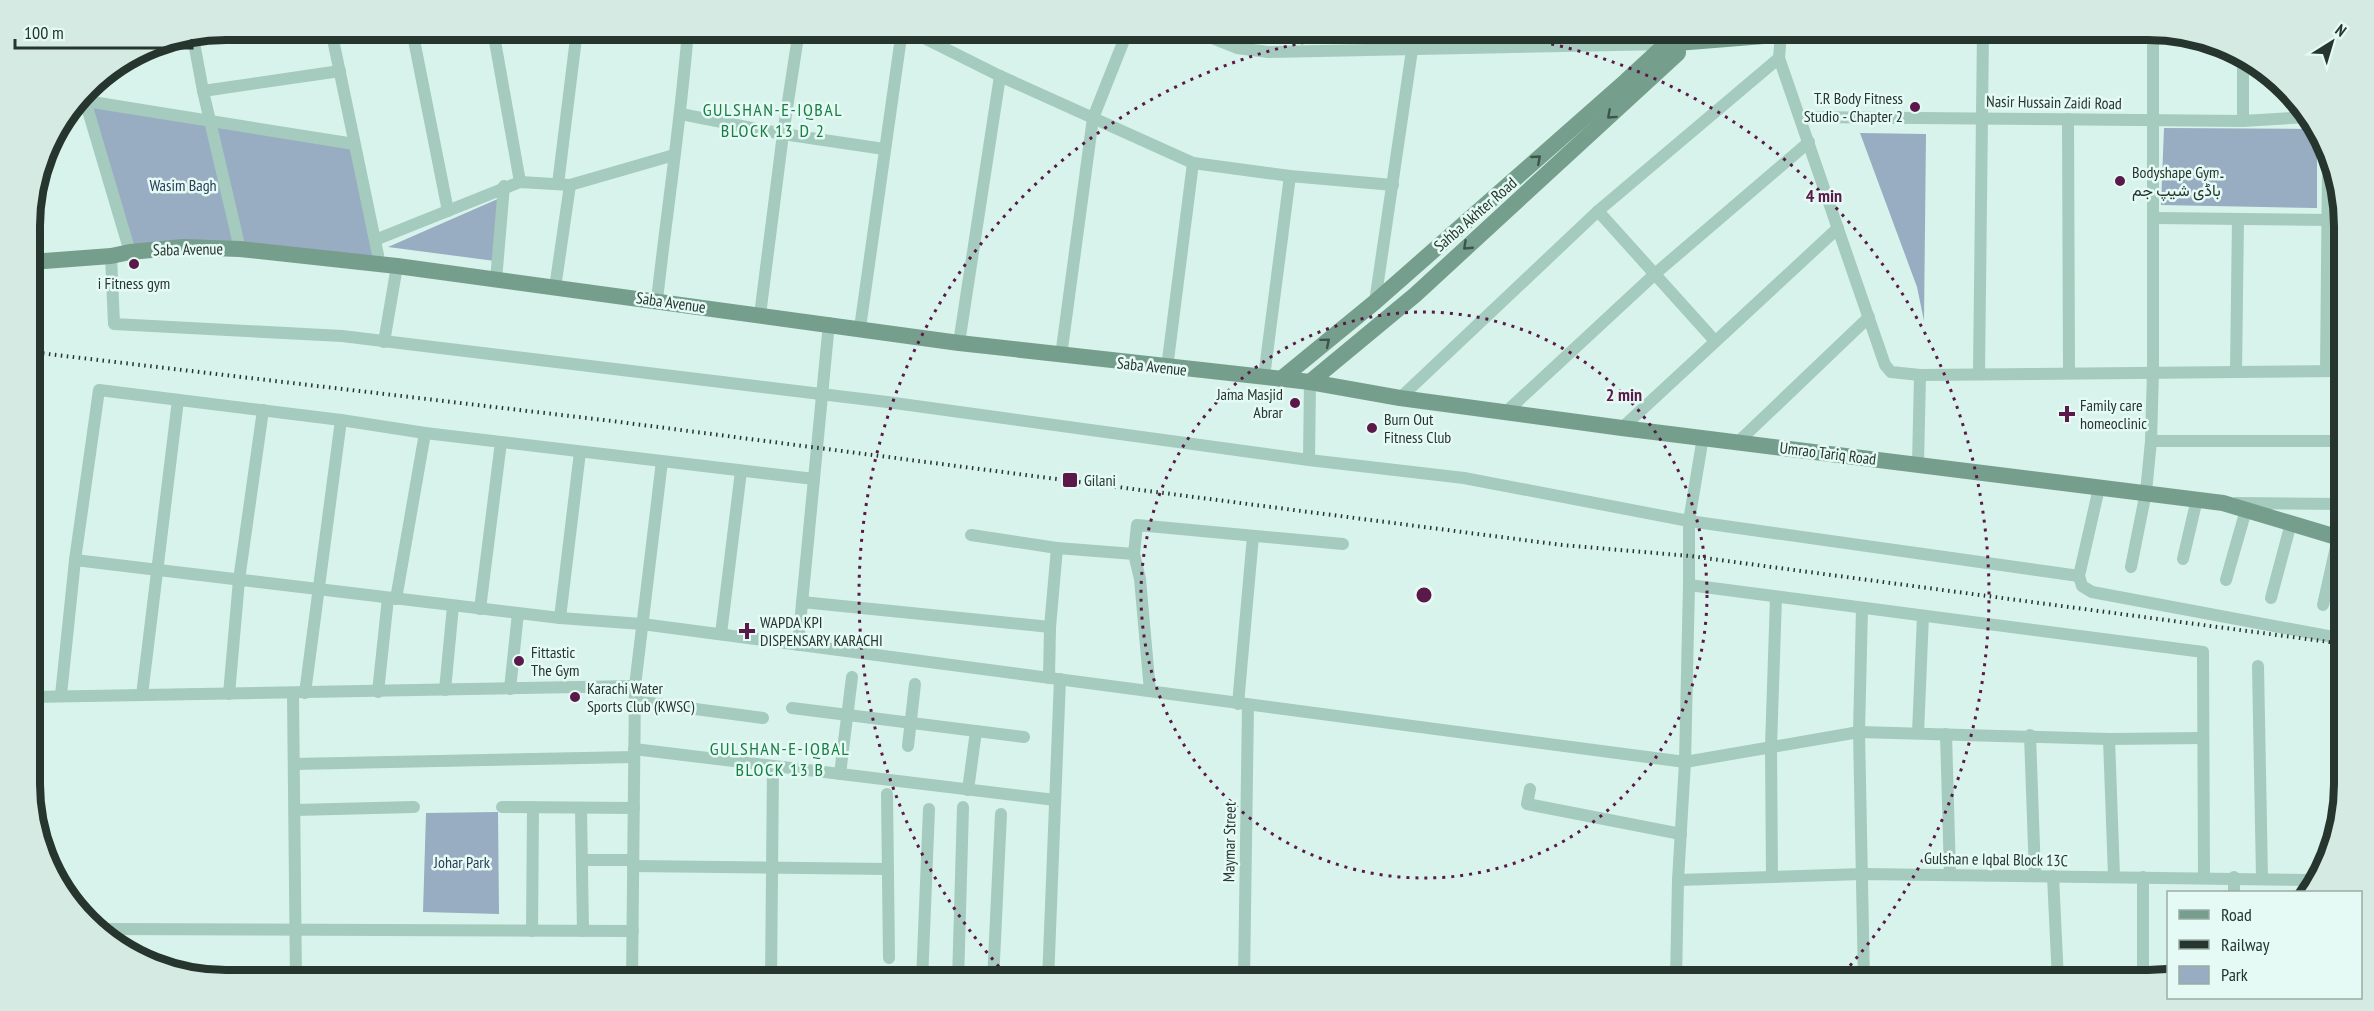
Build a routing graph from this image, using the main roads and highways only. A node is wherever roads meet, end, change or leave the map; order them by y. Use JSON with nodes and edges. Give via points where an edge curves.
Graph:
{"nodes":[{"id":1,"x":1670,"y":40,"type":"edge"},
{"id":2,"x":1630,"y":87,"type":"junction"},
{"id":3,"x":41,"y":261,"type":"edge"},
{"id":4,"x":1281,"y":379,"type":"junction"},
{"id":5,"x":1310,"y":382,"type":"junction"},
{"id":6,"x":2334,"y":536,"type":"edge"}],
"edges":[{"from":1,"to":2,"type":"main road","name":"Sahba Akhter Road"},
{"from":4,"to":2,"type":"main road","name":"Sahba Akhter Road","one_way":true},
{"from":2,"to":5,"type":"main road","name":"Sahba Akhter Road","one_way":true,"via":[[1414,295]]},
{"from":3,"to":4,"type":"main road","name":"Saba Avenue","via":[[184,247],[240,249],[657,300],[1061,356]]},
{"from":4,"to":5,"type":"main road","name":"Saba Avenue"},
{"from":5,"to":6,"type":"main road","name":"Umrao Tariq Road","via":[[1622,428],[2197,499]]}]}
